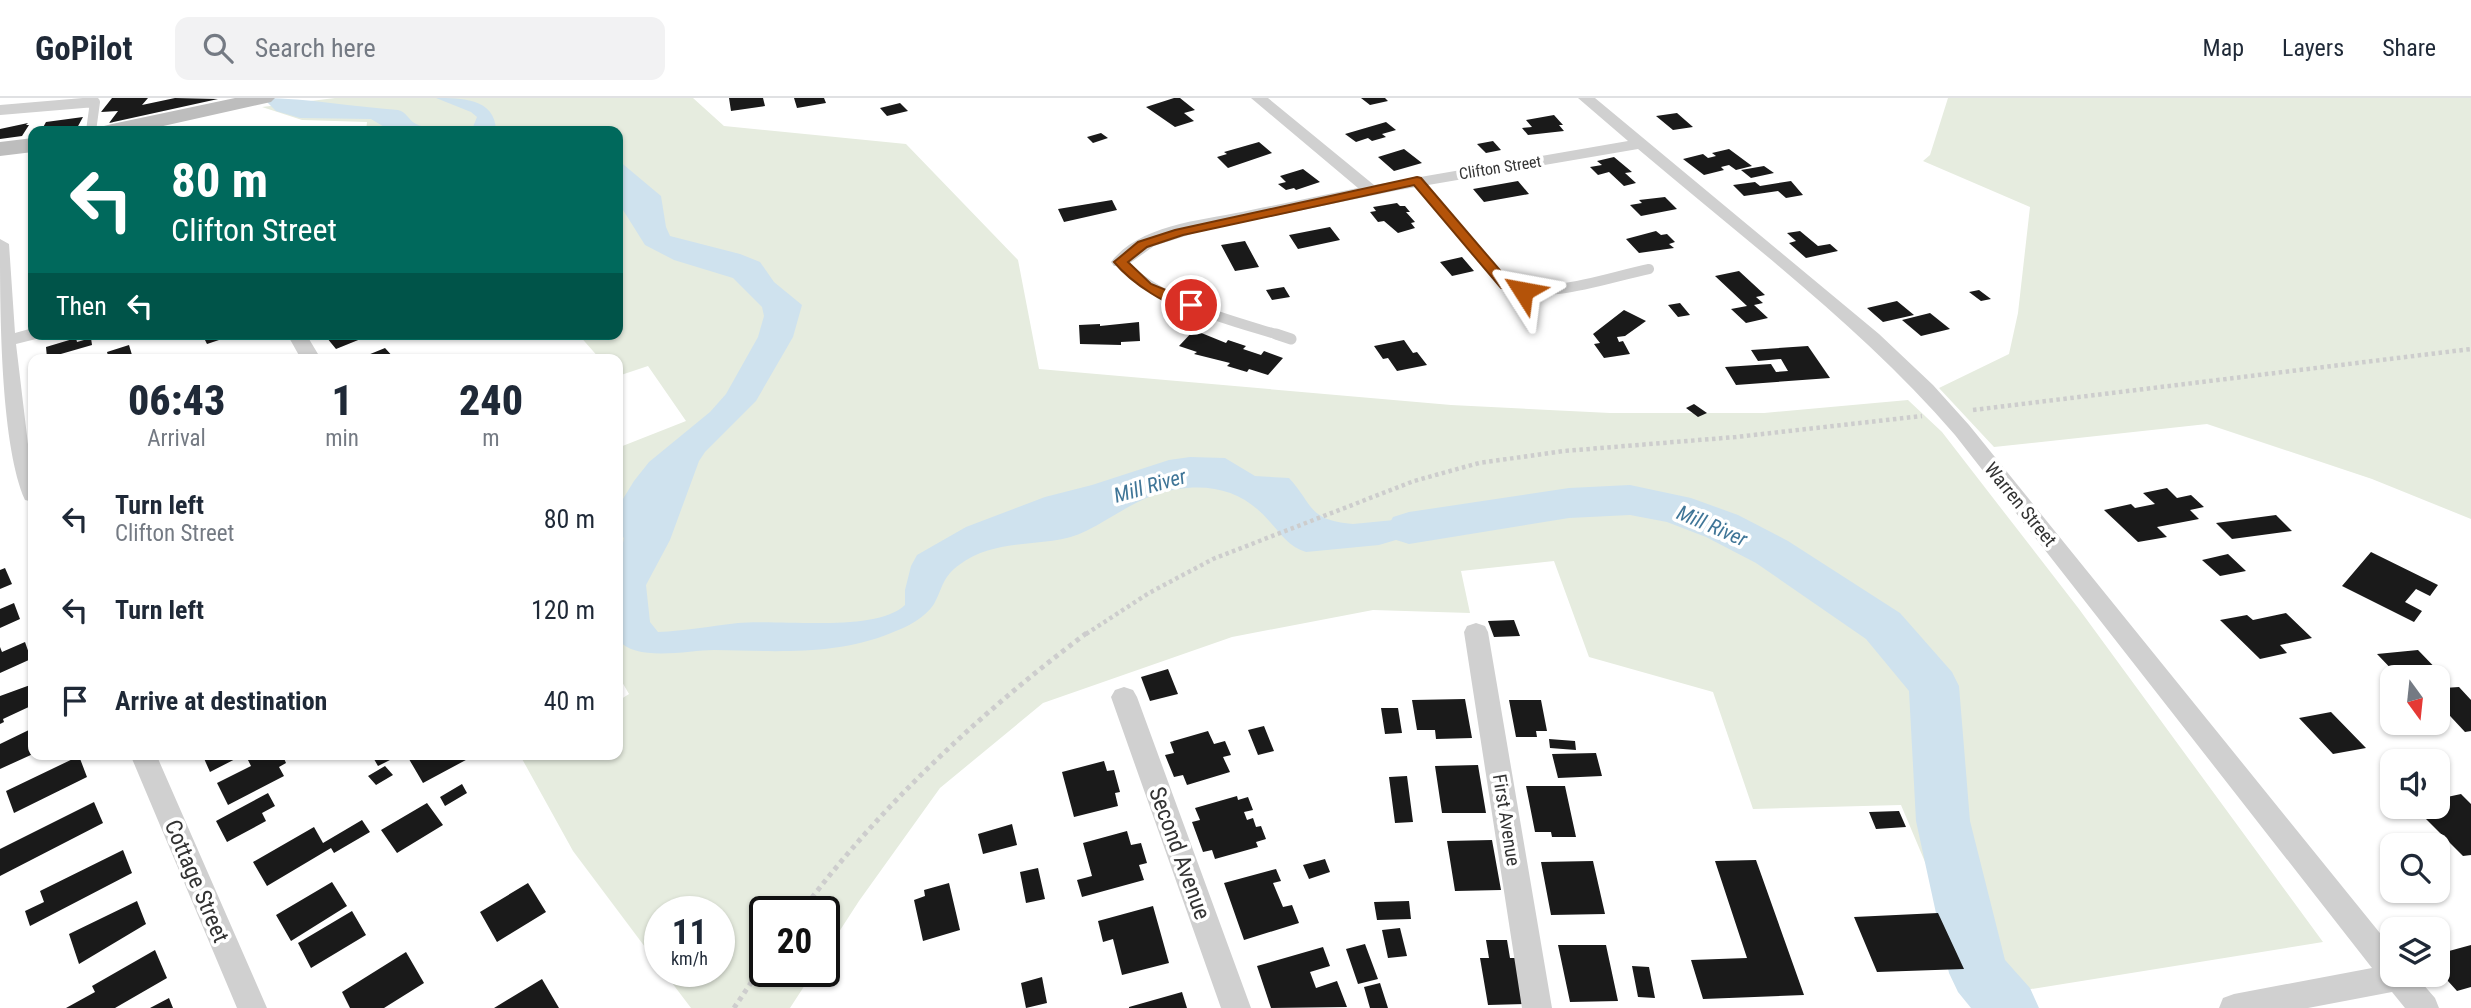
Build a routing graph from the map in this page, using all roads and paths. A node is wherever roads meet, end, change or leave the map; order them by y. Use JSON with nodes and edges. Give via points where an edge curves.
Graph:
{"nodes":[{"id":1,"x":1259,"y":98,"type":"edge"},
{"id":2,"x":1586,"y":98,"type":"edge"},
{"id":3,"x":248,"y":100,"type":"edge"},
{"id":4,"x":0,"y":110,"type":"edge"},
{"id":5,"x":91,"y":126,"type":"edge"},
{"id":6,"x":133,"y":126,"type":"edge"},
{"id":7,"x":1642,"y":144,"type":"junction"},
{"id":8,"x":28,"y":146,"type":"edge"},
{"id":9,"x":0,"y":149,"type":"edge"},
{"id":10,"x":1417,"y":181,"type":"junction"},
{"id":11,"x":1370,"y":190,"type":"junction"},
{"id":12,"x":0,"y":244,"type":"edge"},
{"id":13,"x":1120,"y":262,"type":"joint"},
{"id":14,"x":1648,"y":270,"type":"dead end"},
{"id":15,"x":28,"y":335,"type":"edge"},
{"id":16,"x":1291,"y":339,"type":"dead end"},
{"id":17,"x":6,"y":341,"type":"junction"},
{"id":18,"x":10,"y":465,"type":"edge"},
{"id":19,"x":28,"y":488,"type":"edge"},
{"id":20,"x":1368,"y":500,"type":"dead end"},
{"id":21,"x":1476,"y":632,"type":"dead end"},
{"id":22,"x":1124,"y":697,"type":"dead end"},
{"id":23,"x":147,"y":760,"type":"edge"},
{"id":24,"x":814,"y":896,"type":"edge"},
{"id":25,"x":2380,"y":954,"type":"edge"},
{"id":26,"x":2380,"y":977,"type":"edge"},
{"id":27,"x":749,"y":986,"type":"edge"},
{"id":28,"x":2407,"y":987,"type":"edge"},
{"id":29,"x":252,"y":1008,"type":"edge"},
{"id":30,"x":734,"y":1008,"type":"edge"},
{"id":31,"x":1236,"y":1008,"type":"edge"},
{"id":32,"x":1537,"y":1008,"type":"edge"},
{"id":33,"x":2234,"y":1008,"type":"edge"},
{"id":34,"x":2424,"y":1008,"type":"edge"}],
"edges":[{"from":1,"to":11,"type":"street"},
{"from":2,"to":7,"type":"street","name":"Warren Street"},
{"from":3,"to":6,"type":"street"},
{"from":4,"to":5,"type":"lane","via":[[95,102]]},
{"from":7,"to":10,"type":"street","name":"Clifton Street"},
{"from":7,"to":25,"type":"street","name":"Warren Street","via":[[1926,389]]},
{"from":8,"to":9,"type":"street"},
{"from":10,"to":11,"type":"street","name":"Clifton Street"},
{"from":10,"to":14,"type":"lane","via":[[1506,285],[1516,290]]},
{"from":11,"to":13,"type":"street","name":"Clifton Street","via":[[1179,232],[1143,245]]},
{"from":12,"to":17,"type":"street"},
{"from":13,"to":16,"type":"lane","via":[[1138,281],[1166,297]]},
{"from":15,"to":17,"type":"street"},
{"from":17,"to":18,"type":"street"},
{"from":18,"to":19,"type":"street"},
{"from":20,"to":24,"type":"path","via":[[1181,574],[1104,619],[920,775]]},
{"from":21,"to":32,"type":"street","name":"First Avenue"},
{"from":22,"to":31,"type":"street","name":"Second Avenue"},
{"from":23,"to":29,"type":"street","name":"Cottage Street"},
{"from":26,"to":33,"type":"street"},
{"from":27,"to":30,"type":"path"},
{"from":28,"to":34,"type":"street","name":"Warren Street"}]}
